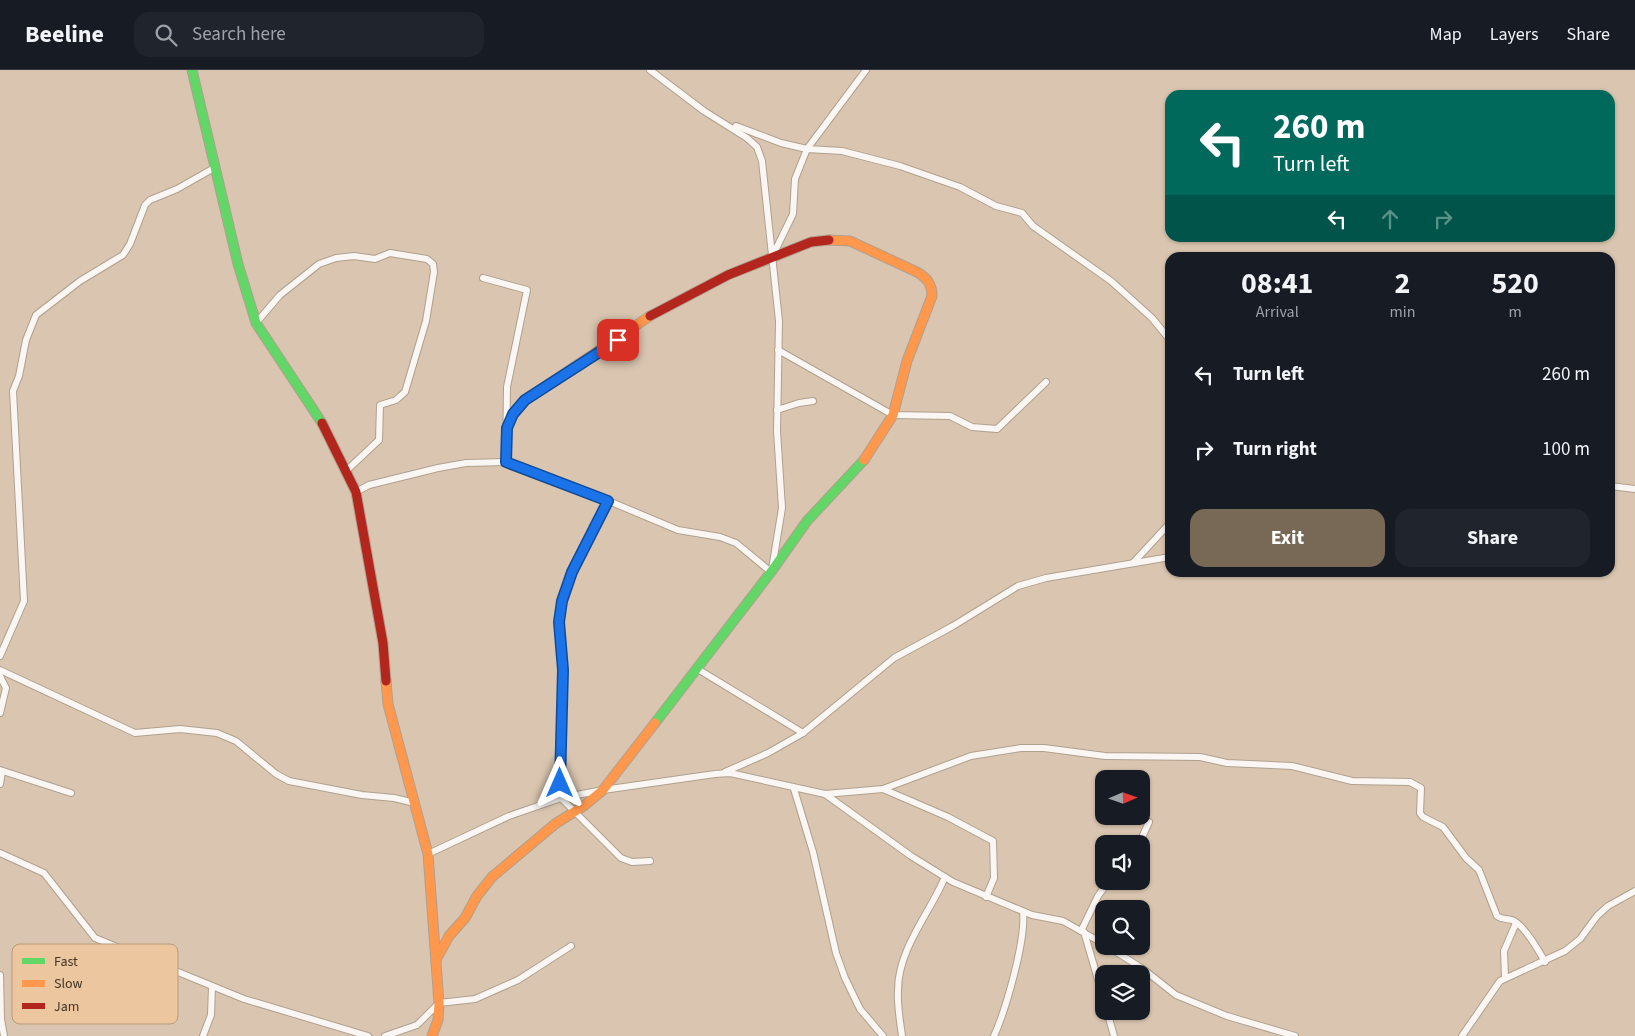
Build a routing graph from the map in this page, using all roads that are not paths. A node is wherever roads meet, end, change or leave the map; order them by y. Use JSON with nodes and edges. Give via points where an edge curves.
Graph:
{"nodes":[{"id":1,"x":192,"y":70,"type":"edge"},
{"id":2,"x":650,"y":70,"type":"edge"},
{"id":3,"x":866,"y":70,"type":"edge"},
{"id":4,"x":728,"y":124,"type":"junction"},
{"id":5,"x":807,"y":150,"type":"junction"},
{"id":6,"x":214,"y":168,"type":"junction"},
{"id":7,"x":772,"y":257,"type":"junction"},
{"id":8,"x":483,"y":278,"type":"dead end"},
{"id":9,"x":256,"y":323,"type":"junction"},
{"id":10,"x":1165,"y":334,"type":"edge"},
{"id":11,"x":778,"y":350,"type":"junction"},
{"id":12,"x":1046,"y":382,"type":"dead end"},
{"id":13,"x":813,"y":401,"type":"dead end"},
{"id":14,"x":777,"y":410,"type":"junction"},
{"id":15,"x":893,"y":415,"type":"junction"},
{"id":16,"x":507,"y":428,"type":"junction"},
{"id":17,"x":506,"y":462,"type":"junction"},
{"id":18,"x":346,"y":471,"type":"junction"},
{"id":19,"x":1615,"y":487,"type":"edge"},
{"id":20,"x":1635,"y":489,"type":"edge"},
{"id":21,"x":356,"y":492,"type":"junction"},
{"id":22,"x":608,"y":501,"type":"junction"},
{"id":23,"x":1165,"y":528,"type":"edge"},
{"id":24,"x":1165,"y":557,"type":"edge"},
{"id":25,"x":1133,"y":563,"type":"junction"},
{"id":26,"x":771,"y":572,"type":"junction"},
{"id":27,"x":0,"y":656,"type":"edge"},
{"id":28,"x":696,"y":668,"type":"junction"},
{"id":29,"x":0,"y":670,"type":"edge"},
{"id":30,"x":0,"y":676,"type":"edge"},
{"id":31,"x":0,"y":713,"type":"edge"},
{"id":32,"x":803,"y":733,"type":"junction"},
{"id":33,"x":1,"y":770,"type":"edge"},
{"id":34,"x":724,"y":773,"type":"junction"},
{"id":35,"x":0,"y":784,"type":"edge"},
{"id":36,"x":794,"y":789,"type":"junction"},
{"id":37,"x":883,"y":789,"type":"junction"},
{"id":38,"x":603,"y":790,"type":"junction"},
{"id":39,"x":71,"y":793,"type":"dead end"},
{"id":40,"x":825,"y":794,"type":"junction"},
{"id":41,"x":561,"y":798,"type":"junction"},
{"id":42,"x":415,"y":804,"type":"junction"},
{"id":43,"x":576,"y":811,"type":"junction"},
{"id":44,"x":0,"y":853,"type":"edge"},
{"id":45,"x":428,"y":854,"type":"junction"},
{"id":46,"x":650,"y":861,"type":"dead end"},
{"id":47,"x":945,"y":877,"type":"junction"},
{"id":48,"x":1102,"y":890,"type":"edge"},
{"id":49,"x":1635,"y":891,"type":"edge"},
{"id":50,"x":986,"y":896,"type":"junction"},
{"id":51,"x":1023,"y":912,"type":"junction"},
{"id":52,"x":1516,"y":923,"type":"junction"},
{"id":53,"x":1082,"y":932,"type":"junction"},
{"id":54,"x":1095,"y":939,"type":"edge"},
{"id":55,"x":109,"y":944,"type":"edge"},
{"id":56,"x":571,"y":946,"type":"dead end"},
{"id":57,"x":1121,"y":955,"type":"edge"},
{"id":58,"x":436,"y":960,"type":"junction"},
{"id":59,"x":1545,"y":962,"type":"junction"},
{"id":60,"x":1095,"y":972,"type":"edge"},
{"id":61,"x":178,"y":973,"type":"edge"},
{"id":62,"x":0,"y":975,"type":"edge"},
{"id":63,"x":1504,"y":978,"type":"junction"},
{"id":64,"x":212,"y":987,"type":"junction"},
{"id":65,"x":439,"y":1003,"type":"junction"},
{"id":66,"x":1110,"y":1020,"type":"edge"},
{"id":67,"x":5,"y":1035,"type":"edge"},
{"id":68,"x":203,"y":1036,"type":"edge"},
{"id":69,"x":368,"y":1036,"type":"edge"},
{"id":70,"x":385,"y":1036,"type":"edge"},
{"id":71,"x":432,"y":1036,"type":"edge"},
{"id":72,"x":884,"y":1036,"type":"edge"},
{"id":73,"x":902,"y":1036,"type":"edge"},
{"id":74,"x":994,"y":1036,"type":"edge"},
{"id":75,"x":1114,"y":1036,"type":"edge"},
{"id":76,"x":1295,"y":1036,"type":"edge"},
{"id":77,"x":1462,"y":1036,"type":"edge"}],
"edges":[{"from":1,"to":6,"type":"street"},
{"from":2,"to":4,"type":"street","via":[[704,111]]},
{"from":3,"to":5,"type":"street"},
{"from":4,"to":5,"type":"street"},
{"from":4,"to":7,"type":"street","via":[[757,147],[762,161]]},
{"from":5,"to":7,"type":"street","via":[[795,180],[794,214]]},
{"from":5,"to":10,"type":"street","via":[[842,151],[900,166],[960,187],[996,206],[1022,213],[1033,226],[1112,281]]},
{"from":6,"to":9,"type":"street"},
{"from":6,"to":27,"type":"street","via":[[145,204],[123,255],[80,281],[36,315],[13,391],[24,601]]},
{"from":7,"to":11,"type":"street"},
{"from":7,"to":15,"type":"street","via":[[811,242],[850,241],[927,278],[932,286],[932,296],[907,361]]},
{"from":7,"to":16,"type":"street","via":[[718,279],[662,308],[590,360],[525,400],[513,414]]},
{"from":8,"to":16,"type":"street","via":[[527,290],[507,387]]},
{"from":9,"to":18,"type":"street","via":[[330,434]]},
{"from":9,"to":18,"type":"street","via":[[280,295],[319,264],[336,258],[375,259],[390,253],[427,259],[432,264],[434,272],[426,321],[405,392],[396,400],[380,405],[378,440]]},
{"from":11,"to":14,"type":"street"},
{"from":11,"to":15,"type":"street"},
{"from":12,"to":15,"type":"street","via":[[997,429],[972,427],[950,416]]},
{"from":13,"to":14,"type":"street"},
{"from":14,"to":26,"type":"street","via":[[782,508]]},
{"from":15,"to":26,"type":"street","via":[[862,460],[807,521]]},
{"from":16,"to":17,"type":"street"},
{"from":17,"to":21,"type":"street","via":[[466,463],[438,468],[376,482]]},
{"from":17,"to":22,"type":"street"},
{"from":18,"to":21,"type":"street"},
{"from":19,"to":20,"type":"street"},
{"from":21,"to":42,"type":"street","via":[[383,642],[388,704]]},
{"from":22,"to":26,"type":"street","via":[[686,533],[720,537],[736,543]]},
{"from":22,"to":41,"type":"street","via":[[572,572],[562,601],[559,622],[563,670]]},
{"from":23,"to":25,"type":"street"},
{"from":24,"to":25,"type":"street"},
{"from":25,"to":32,"type":"street","via":[[1018,586],[894,658]]},
{"from":26,"to":28,"type":"street"},
{"from":28,"to":32,"type":"street"},
{"from":28,"to":38,"type":"street"},
{"from":29,"to":42,"type":"street","via":[[135,733],[180,729],[217,733],[236,742],[289,781]]},
{"from":30,"to":31,"type":"street","via":[[6,688]]},
{"from":32,"to":34,"type":"street"},
{"from":33,"to":35,"type":"street"},
{"from":33,"to":39,"type":"street"},
{"from":34,"to":36,"type":"street"},
{"from":34,"to":38,"type":"street"},
{"from":36,"to":40,"type":"street"},
{"from":36,"to":72,"type":"street","via":[[845,978],[860,1008]]},
{"from":37,"to":40,"type":"street"},
{"from":37,"to":50,"type":"street","via":[[993,841],[994,878]]},
{"from":37,"to":52,"type":"street","via":[[971,756],[1021,748],[1292,766],[1352,781],[1410,782],[1420,788],[1423,817],[1443,827],[1479,870],[1497,916]]},
{"from":38,"to":41,"type":"street"},
{"from":38,"to":43,"type":"street"},
{"from":40,"to":47,"type":"street"},
{"from":41,"to":43,"type":"street"},
{"from":41,"to":45,"type":"street","via":[[503,819]]},
{"from":42,"to":45,"type":"street"},
{"from":43,"to":46,"type":"street","via":[[621,858],[632,862]]},
{"from":43,"to":58,"type":"street","via":[[492,877],[449,936]]},
{"from":44,"to":55,"type":"street","via":[[44,873],[95,938]]},
{"from":45,"to":58,"type":"street"},
{"from":47,"to":50,"type":"street"},
{"from":47,"to":73,"type":"street","via":[[903,964],[898,990]]},
{"from":48,"to":53,"type":"street"},
{"from":49,"to":59,"type":"street","via":[[1608,906],[1574,945]]},
{"from":50,"to":51,"type":"street"},
{"from":51,"to":53,"type":"street","via":[[1062,921]]},
{"from":51,"to":74,"type":"street","via":[[1021,939]]},
{"from":52,"to":59,"type":"street"},
{"from":52,"to":63,"type":"street","via":[[1504,951]]},
{"from":53,"to":54,"type":"street"},
{"from":53,"to":60,"type":"street"},
{"from":56,"to":65,"type":"street","via":[[526,976],[479,998]]},
{"from":57,"to":76,"type":"street","via":[[1176,995],[1227,1016]]},
{"from":58,"to":65,"type":"street"},
{"from":59,"to":63,"type":"street"},
{"from":61,"to":64,"type":"street"},
{"from":62,"to":67,"type":"street"},
{"from":63,"to":77,"type":"street"},
{"from":64,"to":68,"type":"street","via":[[211,1016]]},
{"from":64,"to":69,"type":"street"},
{"from":65,"to":70,"type":"street","via":[[417,1024]]},
{"from":65,"to":71,"type":"street","via":[[438,1020]]},
{"from":66,"to":75,"type":"street"}]}
